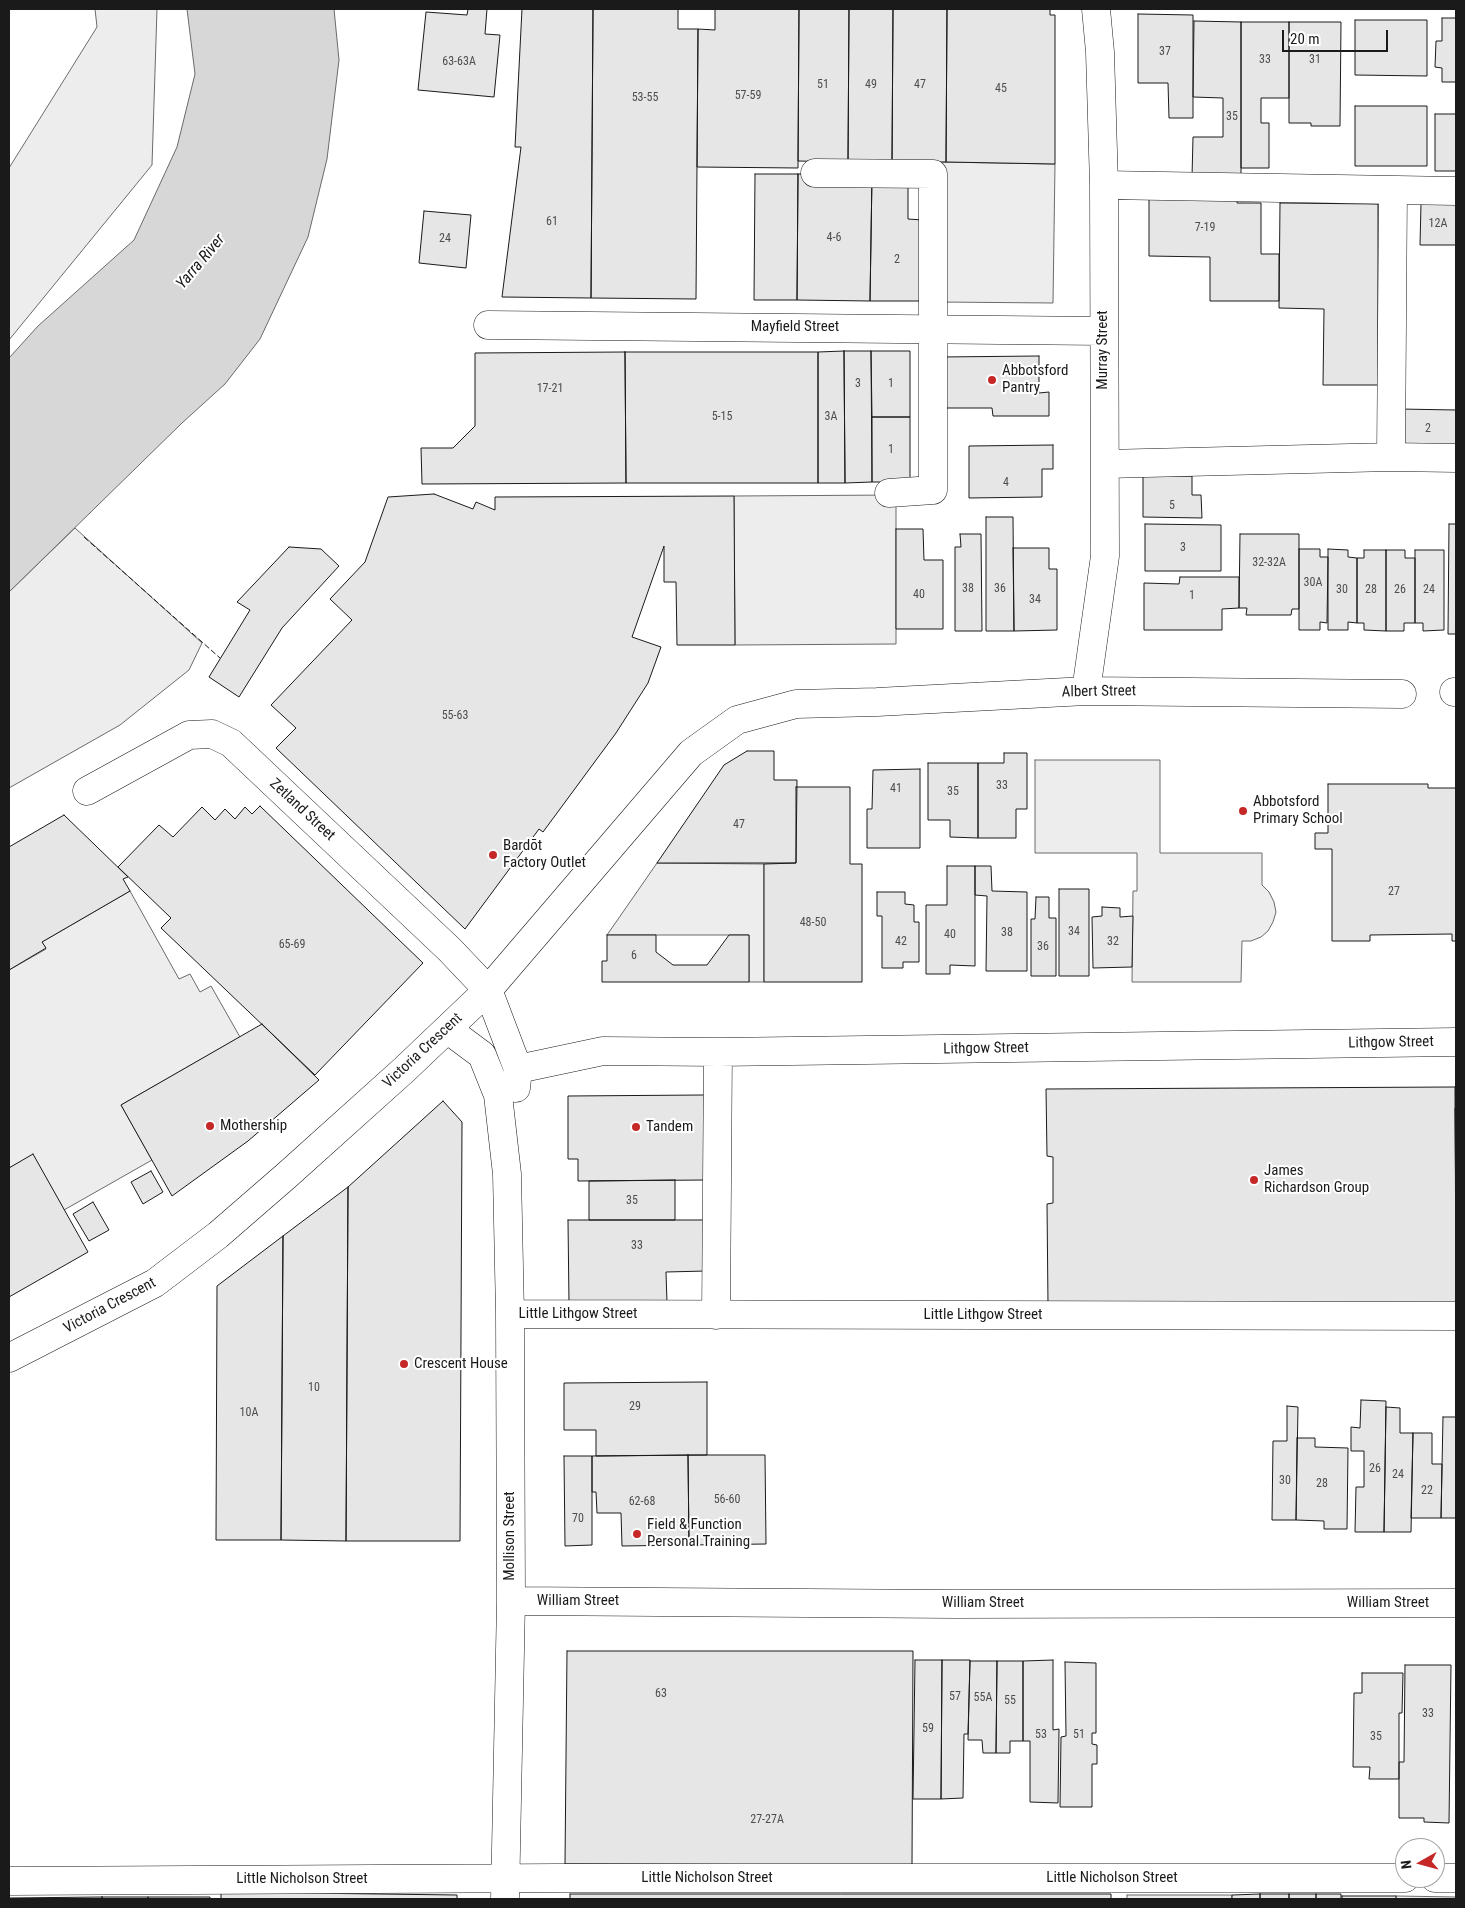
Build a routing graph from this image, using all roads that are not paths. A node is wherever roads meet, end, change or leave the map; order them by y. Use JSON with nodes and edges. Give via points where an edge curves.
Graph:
{"nodes":[{"id":1,"x":1096,"y":9,"type":"edge"},
{"id":2,"x":815,"y":173,"type":"dead end"},
{"id":3,"x":1104,"y":185,"type":"junction"},
{"id":4,"x":1393,"y":191,"type":"junction"},
{"id":5,"x":1456,"y":191,"type":"edge"},
{"id":6,"x":488,"y":325,"type":"dead end"},
{"id":7,"x":933,"y":328,"type":"junction"},
{"id":8,"x":1103,"y":331,"type":"junction"},
{"id":9,"x":1391,"y":457,"type":"junction"},
{"id":10,"x":1456,"y":458,"type":"edge"},
{"id":11,"x":1104,"y":464,"type":"junction"},
{"id":12,"x":888,"y":493,"type":"dead end"},
{"id":13,"x":1086,"y":691,"type":"junction"},
{"id":14,"x":1402,"y":694,"type":"dead end"},
{"id":15,"x":796,"y":704,"type":"joint"},
{"id":16,"x":87,"y":791,"type":"dead end"},
{"id":17,"x":488,"y":990,"type":"junction"},
{"id":18,"x":447,"y":1029,"type":"junction"},
{"id":19,"x":1456,"y":1042,"type":"edge"},
{"id":20,"x":718,"y":1052,"type":"junction"},
{"id":21,"x":518,"y":1069,"type":"junction"},
{"id":22,"x":507,"y":1174,"type":"junction"},
{"id":23,"x":510,"y":1314,"type":"junction"},
{"id":24,"x":716,"y":1315,"type":"junction"},
{"id":25,"x":1456,"y":1316,"type":"edge"},
{"id":26,"x":9,"y":1358,"type":"edge"},
{"id":27,"x":510,"y":1601,"type":"junction"},
{"id":28,"x":1456,"y":1603,"type":"edge"},
{"id":29,"x":1395,"y":1878,"type":"edge"},
{"id":30,"x":9,"y":1881,"type":"edge"},
{"id":31,"x":505,"y":1889,"type":"edge"}],
"edges":[{"from":1,"to":3,"type":"street","name":"Murray Street"},
{"from":2,"to":7,"type":"street","via":[[933,174]]},
{"from":3,"to":4,"type":"street"},
{"from":3,"to":8,"type":"street","name":"Murray Street"},
{"from":4,"to":5,"type":"street"},
{"from":4,"to":9,"type":"street"},
{"from":6,"to":7,"type":"street","name":"Mayfield Street"},
{"from":7,"to":8,"type":"street","name":"Mayfield Street"},
{"from":7,"to":12,"type":"street","via":[[933,490]]},
{"from":8,"to":11,"type":"street","name":"Murray Street"},
{"from":9,"to":10,"type":"street"},
{"from":9,"to":11,"type":"street"},
{"from":11,"to":13,"type":"street","name":"Murray Street","via":[[1105,556]]},
{"from":13,"to":14,"type":"street","name":"Albert Street"},
{"from":13,"to":15,"type":"street","name":"Albert Street"},
{"from":15,"to":17,"type":"street","name":"Victoria Crescent","via":[[737,720],[691,753]]},
{"from":16,"to":17,"type":"street","name":"Zetland Street","via":[[189,736],[212,734],[231,743],[443,943]]},
{"from":17,"to":18,"type":"street","name":"Victoria Crescent"},
{"from":17,"to":21,"type":"street","name":"Mollison Street"},
{"from":18,"to":22,"type":"street","name":"Mollison Street","via":[[482,1055],[498,1095]]},
{"from":18,"to":26,"type":"street","name":"Victoria Crescent","via":[[286,1176],[218,1235],[155,1283]]},
{"from":19,"to":20,"type":"street","name":"Lithgow Street"},
{"from":20,"to":21,"type":"street","name":"Lithgow Street","via":[[603,1051]]},
{"from":20,"to":24,"type":"street"},
{"from":21,"to":22,"type":"street","name":"Mollison Street"},
{"from":22,"to":23,"type":"street","name":"Mollison Street"},
{"from":23,"to":24,"type":"street","name":"Little Lithgow Street"},
{"from":23,"to":27,"type":"street","name":"Mollison Street"},
{"from":24,"to":25,"type":"street","name":"Little Lithgow Street"},
{"from":27,"to":28,"type":"street","name":"William Street"},
{"from":27,"to":31,"type":"street","name":"Mollison Street"},
{"from":29,"to":31,"type":"street","name":"Little Nicholson Street"},
{"from":30,"to":31,"type":"street","name":"Little Nicholson Street"}]}
